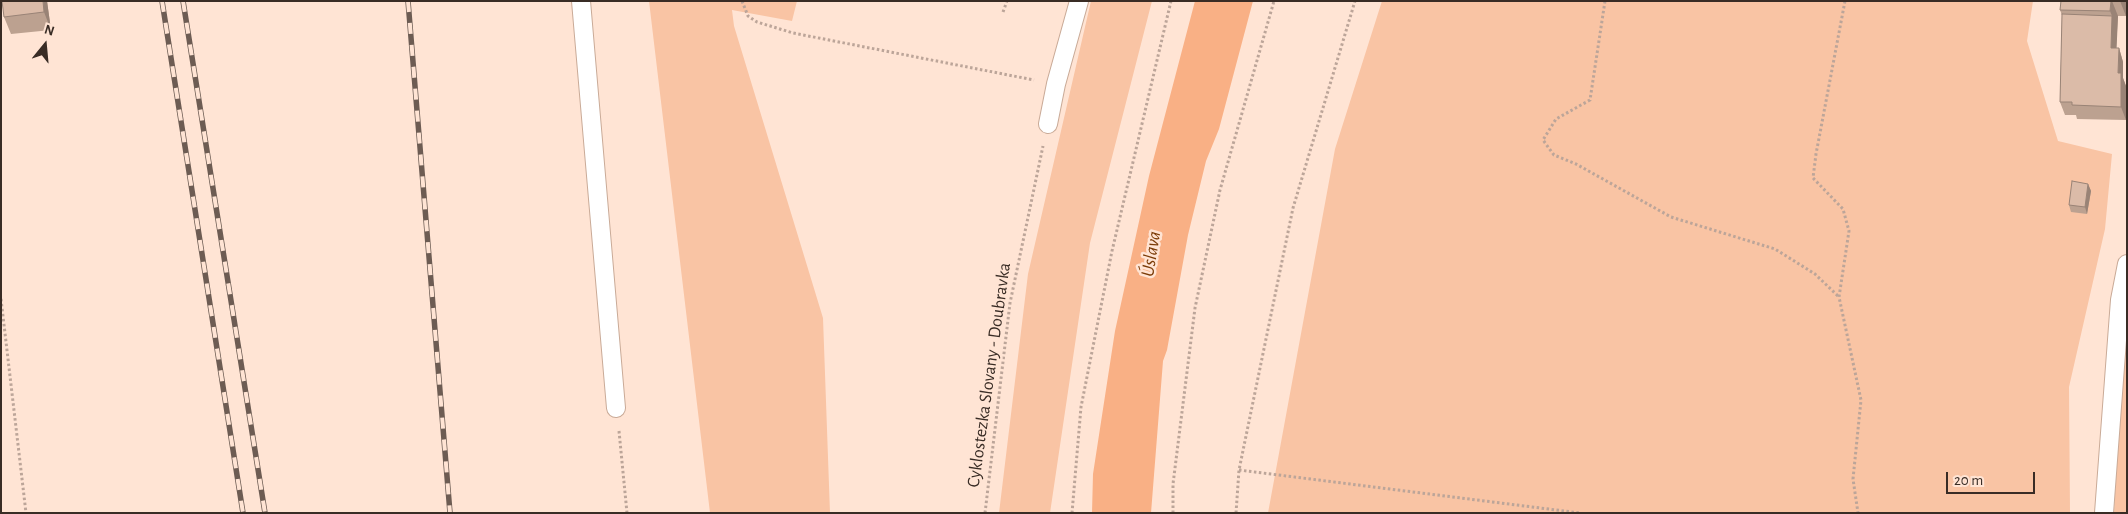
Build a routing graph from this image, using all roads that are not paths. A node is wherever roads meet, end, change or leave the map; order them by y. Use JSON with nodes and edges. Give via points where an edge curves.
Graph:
{"nodes":[{"id":1,"x":581,"y":1,"type":"edge"},
{"id":2,"x":1079,"y":1,"type":"edge"},
{"id":3,"x":1048,"y":124,"type":"road end"},
{"id":4,"x":2127,"y":264,"type":"edge"},
{"id":5,"x":616,"y":408,"type":"road end"},
{"id":6,"x":2104,"y":513,"type":"edge"}],
"edges":[{"from":1,"to":5,"type":"lane"},
{"from":2,"to":3,"type":"lane"},
{"from":4,"to":6,"type":"lane","via":[[2120,300]]}]}
